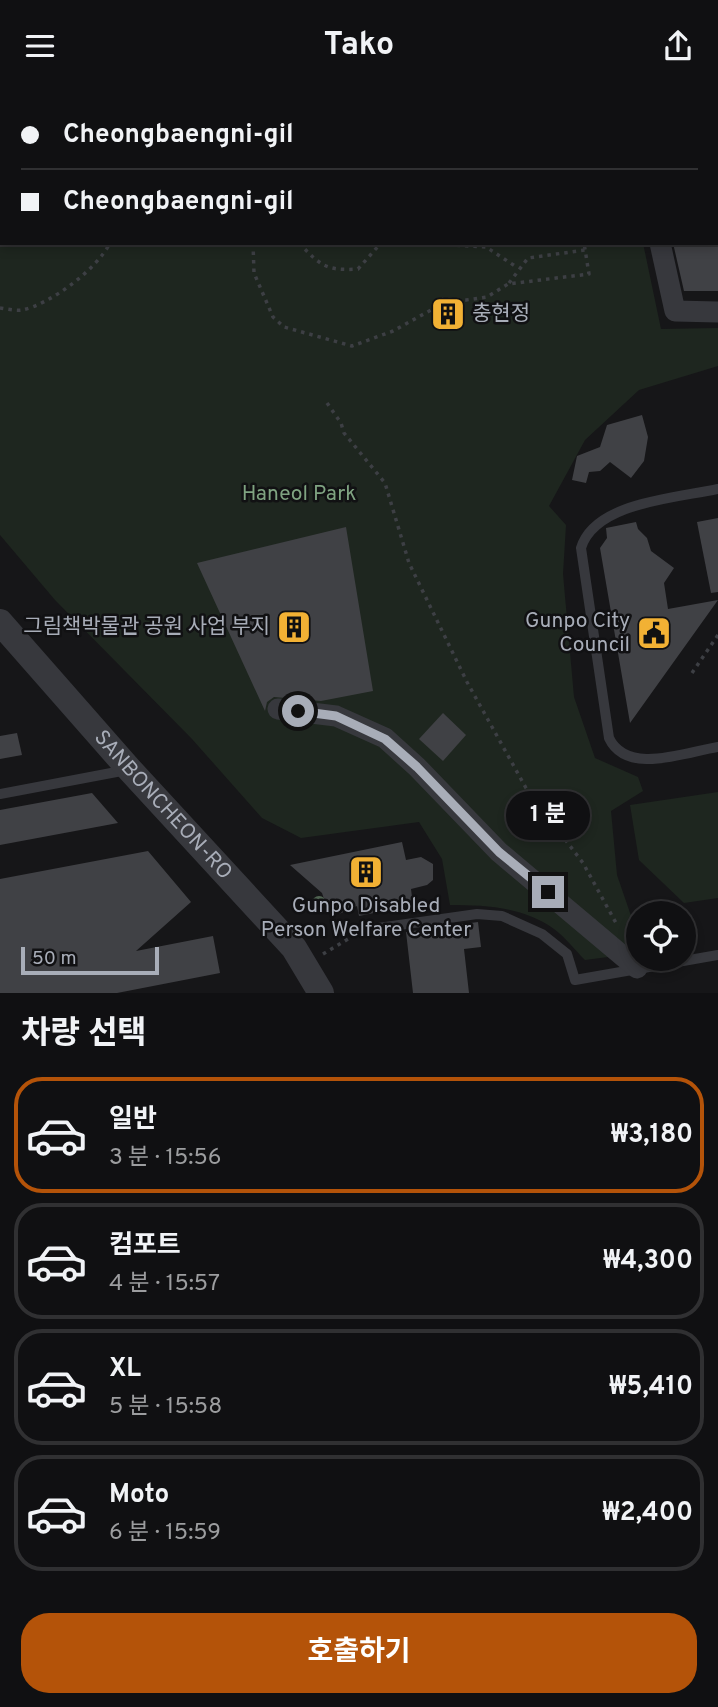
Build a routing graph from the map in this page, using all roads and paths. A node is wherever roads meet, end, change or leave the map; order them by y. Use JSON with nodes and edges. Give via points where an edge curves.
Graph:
{"nodes":[{"id":1,"x":109,"y":245,"type":"edge"},
{"id":2,"x":253,"y":245,"type":"edge"},
{"id":3,"x":301,"y":245,"type":"edge"},
{"id":4,"x":379,"y":245,"type":"edge"},
{"id":5,"x":450,"y":245,"type":"edge"},
{"id":6,"x":584,"y":245,"type":"edge"},
{"id":7,"x":660,"y":245,"type":"edge"},
{"id":8,"x":585,"y":250,"type":"junction"},
{"id":9,"x":518,"y":268,"type":"junction"},
{"id":10,"x":508,"y":284,"type":"junction"},
{"id":11,"x":0,"y":308,"type":"edge"},
{"id":12,"x":718,"y":312,"type":"edge"},
{"id":13,"x":327,"y":403,"type":"dead end"},
{"id":14,"x":718,"y":489,"type":"edge"},
{"id":15,"x":0,"y":622,"type":"edge"},
{"id":16,"x":718,"y":635,"type":"edge"},
{"id":17,"x":692,"y":673,"type":"dead end"},
{"id":18,"x":278,"y":709,"type":"dead end"},
{"id":19,"x":718,"y":747,"type":"edge"},
{"id":20,"x":130,"y":769,"type":"junction"},
{"id":21,"x":0,"y":794,"type":"edge"},
{"id":22,"x":618,"y":928,"type":"dead end"},
{"id":23,"x":364,"y":930,"type":"dead end"},
{"id":24,"x":348,"y":939,"type":"dead end"},
{"id":25,"x":718,"y":955,"type":"edge"},
{"id":26,"x":626,"y":959,"type":"edge"},
{"id":27,"x":696,"y":959,"type":"edge"},
{"id":28,"x":306,"y":964,"type":"junction"},
{"id":29,"x":626,"y":970,"type":"edge"},
{"id":30,"x":321,"y":993,"type":"edge"}],
"edges":[{"from":1,"to":11,"type":"path","via":[[102,258],[67,288],[22,310]]},
{"from":2,"to":10,"type":"path","via":[[254,273],[273,317],[284,327],[352,346],[393,331],[443,299],[487,297]]},
{"from":3,"to":4,"type":"path","via":[[332,270],[358,269]]},
{"from":5,"to":9,"type":"path","via":[[486,247]]},
{"from":6,"to":8,"type":"path"},
{"from":7,"to":12,"type":"street","via":[[675,311]]},
{"from":8,"to":9,"type":"path","via":[[528,258]]},
{"from":8,"to":10,"type":"path","via":[[589,274]]},
{"from":9,"to":10,"type":"path"},
{"from":13,"to":22,"type":"path","via":[[344,433],[385,483],[409,563],[472,691],[526,788],[583,863]]},
{"from":14,"to":19,"type":"lane","via":[[606,515],[589,530],[581,548],[614,749],[636,759]]},
{"from":15,"to":20,"type":"street","name":"SANBONCHEON-RO"},
{"from":16,"to":17,"type":"path"},
{"from":18,"to":26,"type":"street","via":[[336,716],[385,739],[499,852]]},
{"from":20,"to":21,"type":"lane"},
{"from":20,"to":28,"type":"street","name":"SANBONCHEON-RO"},
{"from":23,"to":29,"type":"lane","via":[[477,914],[502,916],[542,934],[568,954],[575,980]]},
{"from":24,"to":28,"type":"path"},
{"from":25,"to":27,"type":"lane"},
{"from":28,"to":30,"type":"street","name":"SANBONCHEON-RO"}]}
